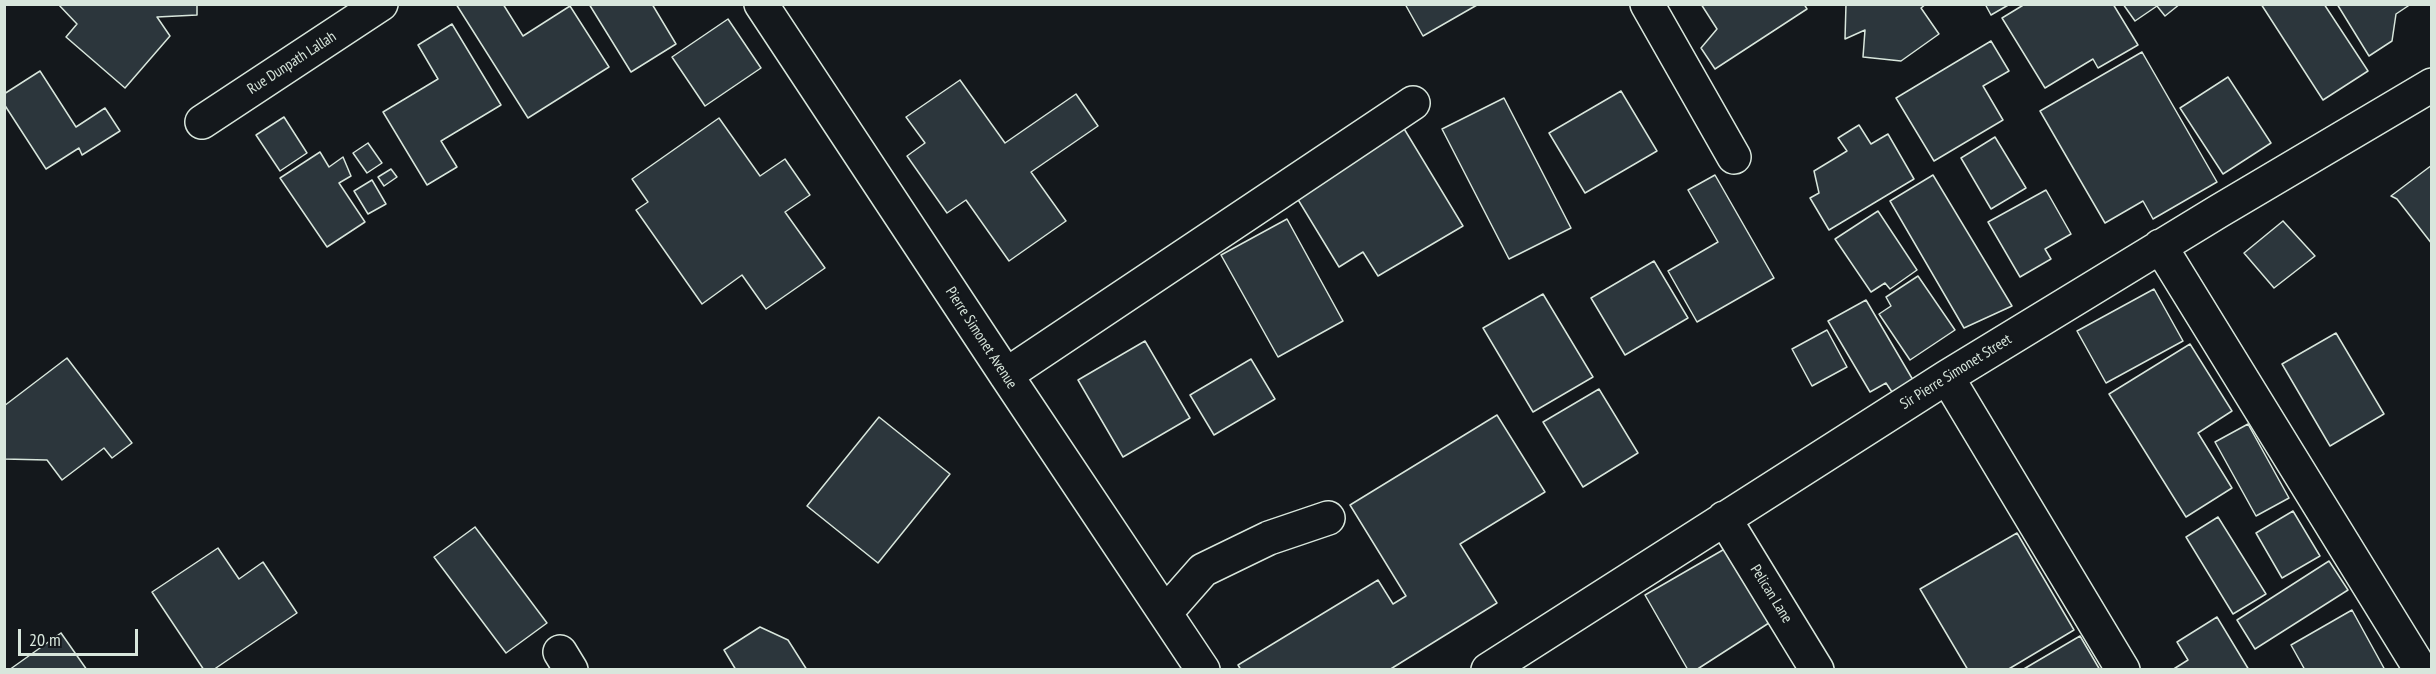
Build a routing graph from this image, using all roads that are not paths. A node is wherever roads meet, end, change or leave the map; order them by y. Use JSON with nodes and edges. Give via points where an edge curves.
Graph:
{"nodes":[{"id":1,"x":381,"y":4,"type":"edge"},
{"id":2,"x":761,"y":4,"type":"edge"},
{"id":3,"x":1647,"y":4,"type":"edge"},
{"id":4,"x":2432,"y":85,"type":"edge"},
{"id":5,"x":1413,"y":103,"type":"dead end"},
{"id":6,"x":202,"y":122,"type":"dead end"},
{"id":7,"x":1734,"y":157,"type":"dead end"},
{"id":8,"x":2160,"y":246,"type":"junction"},
{"id":9,"x":1005,"y":375,"type":"junction"},
{"id":10,"x":1947,"y":377,"type":"junction"},
{"id":11,"x":1328,"y":518,"type":"dead end"},
{"id":12,"x":1724,"y":518,"type":"junction"},
{"id":13,"x":1166,"y":612,"type":"junction"},
{"id":14,"x":1497,"y":667,"type":"edge"},
{"id":15,"x":1203,"y":669,"type":"edge"},
{"id":16,"x":1817,"y":669,"type":"edge"},
{"id":17,"x":2123,"y":669,"type":"edge"},
{"id":18,"x":2421,"y":669,"type":"edge"}],
"edges":[{"from":1,"to":6,"type":"street","name":"Rue Dunpath Lallah"},
{"from":2,"to":9,"type":"street","name":"Pierre Simonet Avenue"},
{"from":3,"to":7,"type":"street"},
{"from":4,"to":8,"type":"street","name":"Sir Pierre Simonet Street"},
{"from":5,"to":9,"type":"street"},
{"from":8,"to":10,"type":"street","name":"Sir Pierre Simonet Street"},
{"from":8,"to":18,"type":"street"},
{"from":9,"to":13,"type":"street","name":"Pierre Simonet Avenue"},
{"from":10,"to":12,"type":"street","name":"Sir Pierre Simonet Street"},
{"from":10,"to":17,"type":"street"},
{"from":11,"to":13,"type":"street","via":[[1269,538],[1203,570]]},
{"from":12,"to":14,"type":"street","name":"Sir Pierre Simonet Street"},
{"from":12,"to":16,"type":"street","name":"Pelican Lane"},
{"from":13,"to":15,"type":"street","name":"Pierre Simonet Avenue"}]}
